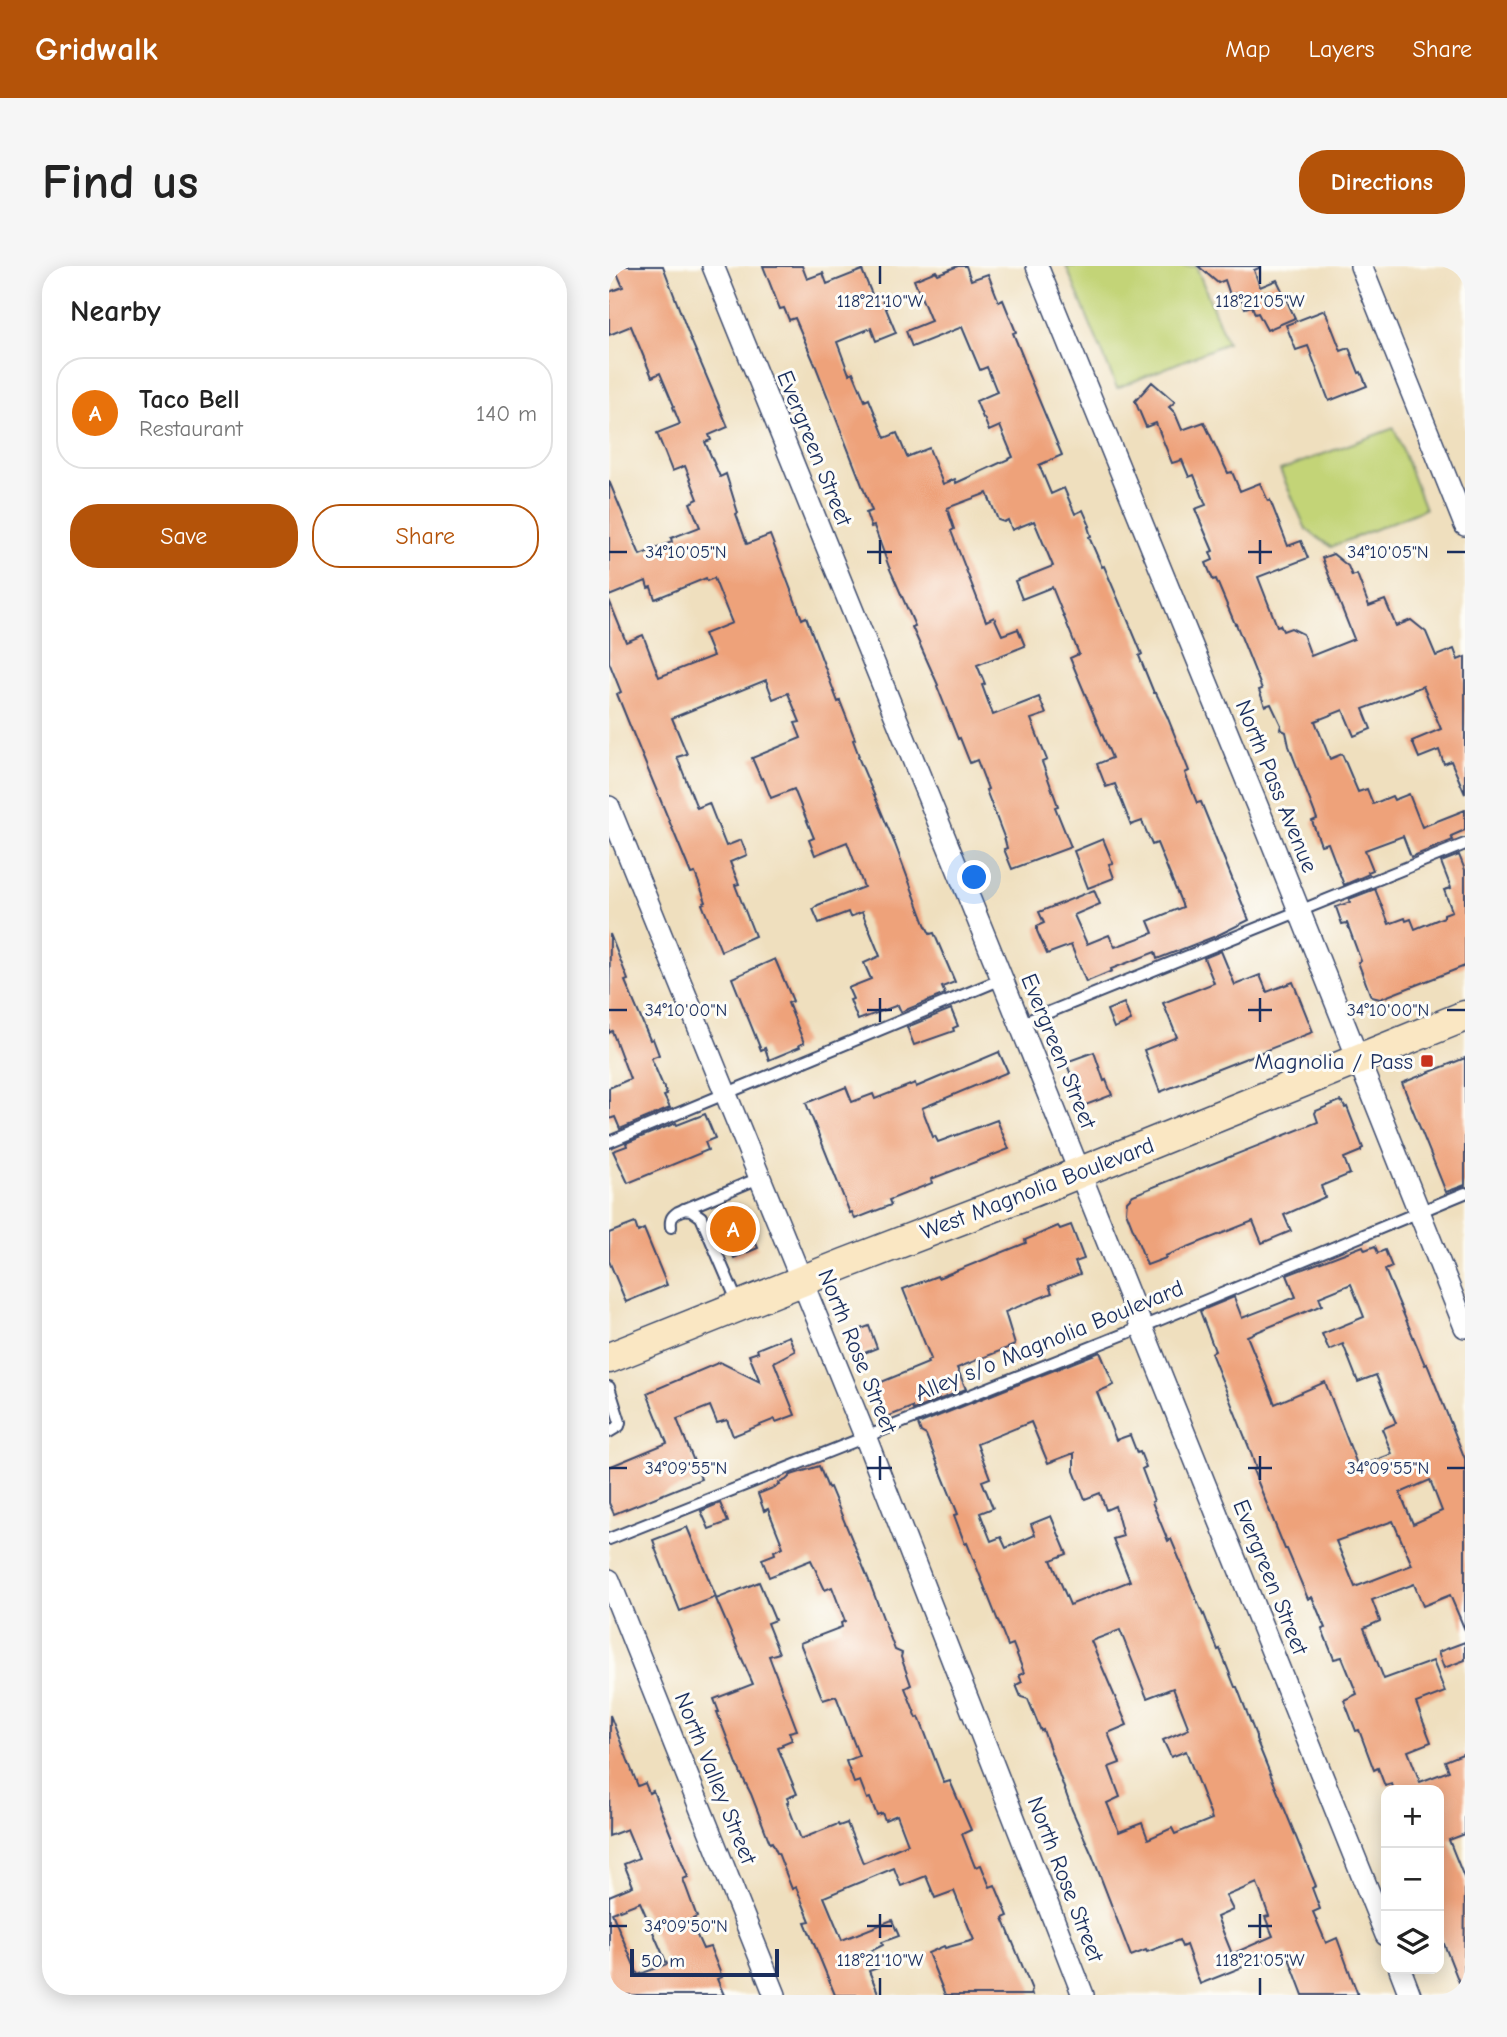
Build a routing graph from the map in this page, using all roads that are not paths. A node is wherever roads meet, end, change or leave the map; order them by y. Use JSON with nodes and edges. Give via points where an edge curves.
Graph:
{"nodes":[{"id":1,"x":713,"y":266,"type":"edge"},
{"id":2,"x":1037,"y":266,"type":"edge"},
{"id":3,"x":1361,"y":266,"type":"edge"},
{"id":4,"x":1465,"y":525,"type":"edge"},
{"id":5,"x":609,"y":807,"type":"edge"},
{"id":6,"x":1465,"y":844,"type":"edge"},
{"id":7,"x":1299,"y":911,"type":"junction"},
{"id":8,"x":1002,"y":979,"type":"junction"},
{"id":9,"x":1465,"y":1016,"type":"edge"},
{"id":10,"x":1020,"y":1024,"type":"junction"},
{"id":11,"x":1359,"y":1059,"type":"junction"},
{"id":12,"x":725,"y":1094,"type":"junction"},
{"id":13,"x":609,"y":1142,"type":"edge"},
{"id":14,"x":1079,"y":1172,"type":"junction"},
{"id":15,"x":759,"y":1178,"type":"junction"},
{"id":16,"x":1465,"y":1193,"type":"edge"},
{"id":17,"x":684,"y":1209,"type":"junction"},
{"id":18,"x":1418,"y":1212,"type":"junction"},
{"id":19,"x":671,"y":1227,"type":"dead end"},
{"id":20,"x":800,"y":1281,"type":"junction"},
{"id":21,"x":739,"y":1306,"type":"junction"},
{"id":22,"x":1142,"y":1327,"type":"junction"},
{"id":23,"x":1465,"y":1327,"type":"edge"},
{"id":24,"x":609,"y":1358,"type":"edge"},
{"id":25,"x":609,"y":1387,"type":"edge"},
{"id":26,"x":609,"y":1432,"type":"edge"},
{"id":27,"x":865,"y":1436,"type":"junction"},
{"id":28,"x":609,"y":1539,"type":"edge"},
{"id":29,"x":609,"y":1580,"type":"edge"},
{"id":30,"x":1381,"y":1923,"type":"edge"},
{"id":31,"x":1402,"y":1974,"type":"edge"},
{"id":32,"x":775,"y":1995,"type":"edge"},
{"id":33,"x":1083,"y":1995,"type":"edge"},
{"id":34,"x":1411,"y":1995,"type":"edge"}],
"edges":[{"from":1,"to":8,"type":"street","name":"Evergreen Street"},
{"from":2,"to":7,"type":"street","name":"North Pass Avenue"},
{"from":3,"to":4,"type":"street"},
{"from":5,"to":12,"type":"street","name":"North Rose Street"},
{"from":6,"to":7,"type":"lane"},
{"from":7,"to":10,"type":"lane"},
{"from":7,"to":11,"type":"street","name":"North Pass Avenue"},
{"from":8,"to":10,"type":"street","name":"Evergreen Street"},
{"from":8,"to":12,"type":"lane"},
{"from":9,"to":11,"type":"main road","name":"West Magnolia Boulevard"},
{"from":10,"to":14,"type":"street","name":"Evergreen Street"},
{"from":11,"to":14,"type":"main road","name":"West Magnolia Boulevard"},
{"from":11,"to":18,"type":"street","name":"North Pass Avenue"},
{"from":12,"to":13,"type":"lane"},
{"from":12,"to":15,"type":"street","name":"North Rose Street"},
{"from":14,"to":20,"type":"main road","name":"West Magnolia Boulevard"},
{"from":14,"to":22,"type":"street","name":"Evergreen Street"},
{"from":15,"to":17,"type":"lane"},
{"from":15,"to":20,"type":"street","name":"North Rose Street"},
{"from":16,"to":18,"type":"lane","name":"Alley s/o Magnolia Boulevard"},
{"from":17,"to":19,"type":"lane","via":[[673,1216]]},
{"from":17,"to":21,"type":"lane","via":[[701,1217]]},
{"from":18,"to":22,"type":"lane","name":"Alley s/o Magnolia Boulevard"},
{"from":18,"to":23,"type":"street","name":"North Pass Avenue"},
{"from":20,"to":21,"type":"main road","name":"West Magnolia Boulevard"},
{"from":20,"to":27,"type":"street","name":"North Rose Street"},
{"from":21,"to":24,"type":"main road","name":"West Magnolia Boulevard"},
{"from":22,"to":27,"type":"lane","name":"Alley s/o Magnolia Boulevard"},
{"from":22,"to":30,"type":"street","name":"Evergreen Street"},
{"from":25,"to":26,"type":"lane","via":[[620,1422]]},
{"from":27,"to":28,"type":"lane","name":"Alley s/o Magnolia Boulevard"},
{"from":27,"to":33,"type":"street","name":"North Rose Street"},
{"from":29,"to":32,"type":"street","name":"North Valley Street"},
{"from":31,"to":34,"type":"street"}]}
